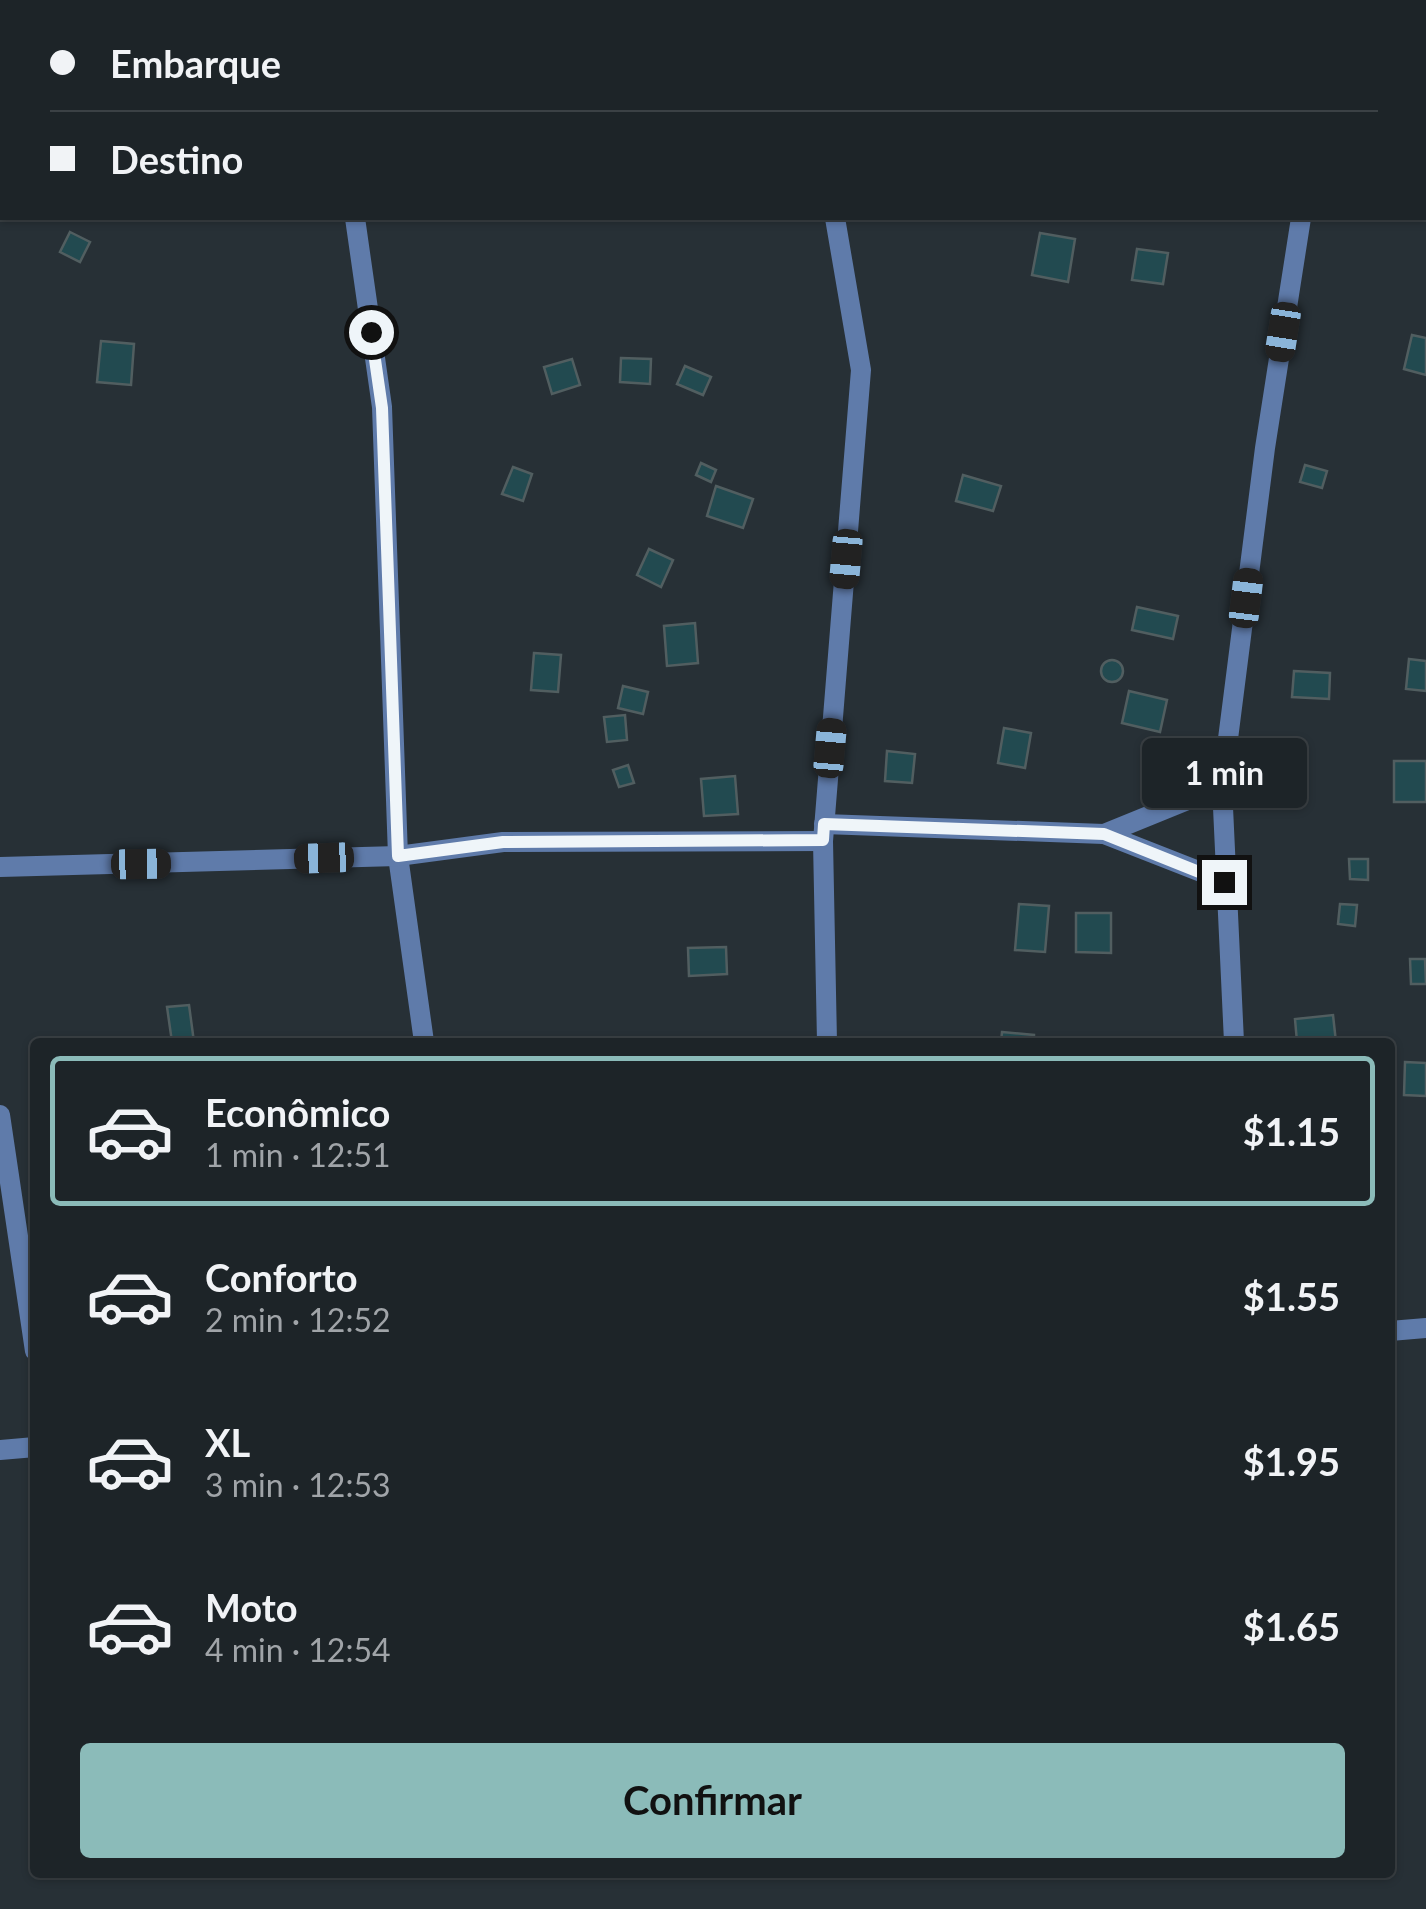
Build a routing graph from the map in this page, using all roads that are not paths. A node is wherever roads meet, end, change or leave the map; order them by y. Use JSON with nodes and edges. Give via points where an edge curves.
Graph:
{"nodes":[{"id":1,"x":355,"y":220,"type":"edge"},
{"id":2,"x":835,"y":220,"type":"edge"},
{"id":3,"x":1302,"y":220,"type":"edge"},
{"id":4,"x":1222,"y":786,"type":"junction"},
{"id":5,"x":824,"y":832,"type":"junction"},
{"id":6,"x":1104,"y":834,"type":"junction"},
{"id":7,"x":398,"y":856,"type":"junction"},
{"id":8,"x":0,"y":867,"type":"edge"},
{"id":9,"x":1224,"y":882,"type":"junction"},
{"id":10,"x":423,"y":1038,"type":"edge"},
{"id":11,"x":827,"y":1038,"type":"edge"},
{"id":12,"x":1234,"y":1038,"type":"edge"},
{"id":13,"x":0,"y":1115,"type":"edge"},
{"id":14,"x":30,"y":1317,"type":"edge"},
{"id":15,"x":1426,"y":1328,"type":"edge"},
{"id":16,"x":1395,"y":1331,"type":"edge"},
{"id":17,"x":30,"y":1448,"type":"edge"},
{"id":18,"x":0,"y":1450,"type":"edge"}],
"edges":[{"from":1,"to":7,"type":"street","via":[[382,408]]},
{"from":2,"to":5,"type":"street","via":[[860,370]]},
{"from":3,"to":4,"type":"street"},
{"from":4,"to":6,"type":"street"},
{"from":4,"to":9,"type":"street"},
{"from":5,"to":6,"type":"street"},
{"from":5,"to":7,"type":"street","via":[[503,842]]},
{"from":5,"to":11,"type":"street"},
{"from":6,"to":9,"type":"street"},
{"from":7,"to":8,"type":"street"},
{"from":7,"to":10,"type":"street"},
{"from":9,"to":12,"type":"street"},
{"from":13,"to":14,"type":"street"},
{"from":15,"to":16,"type":"street"},
{"from":17,"to":18,"type":"street"}]}
